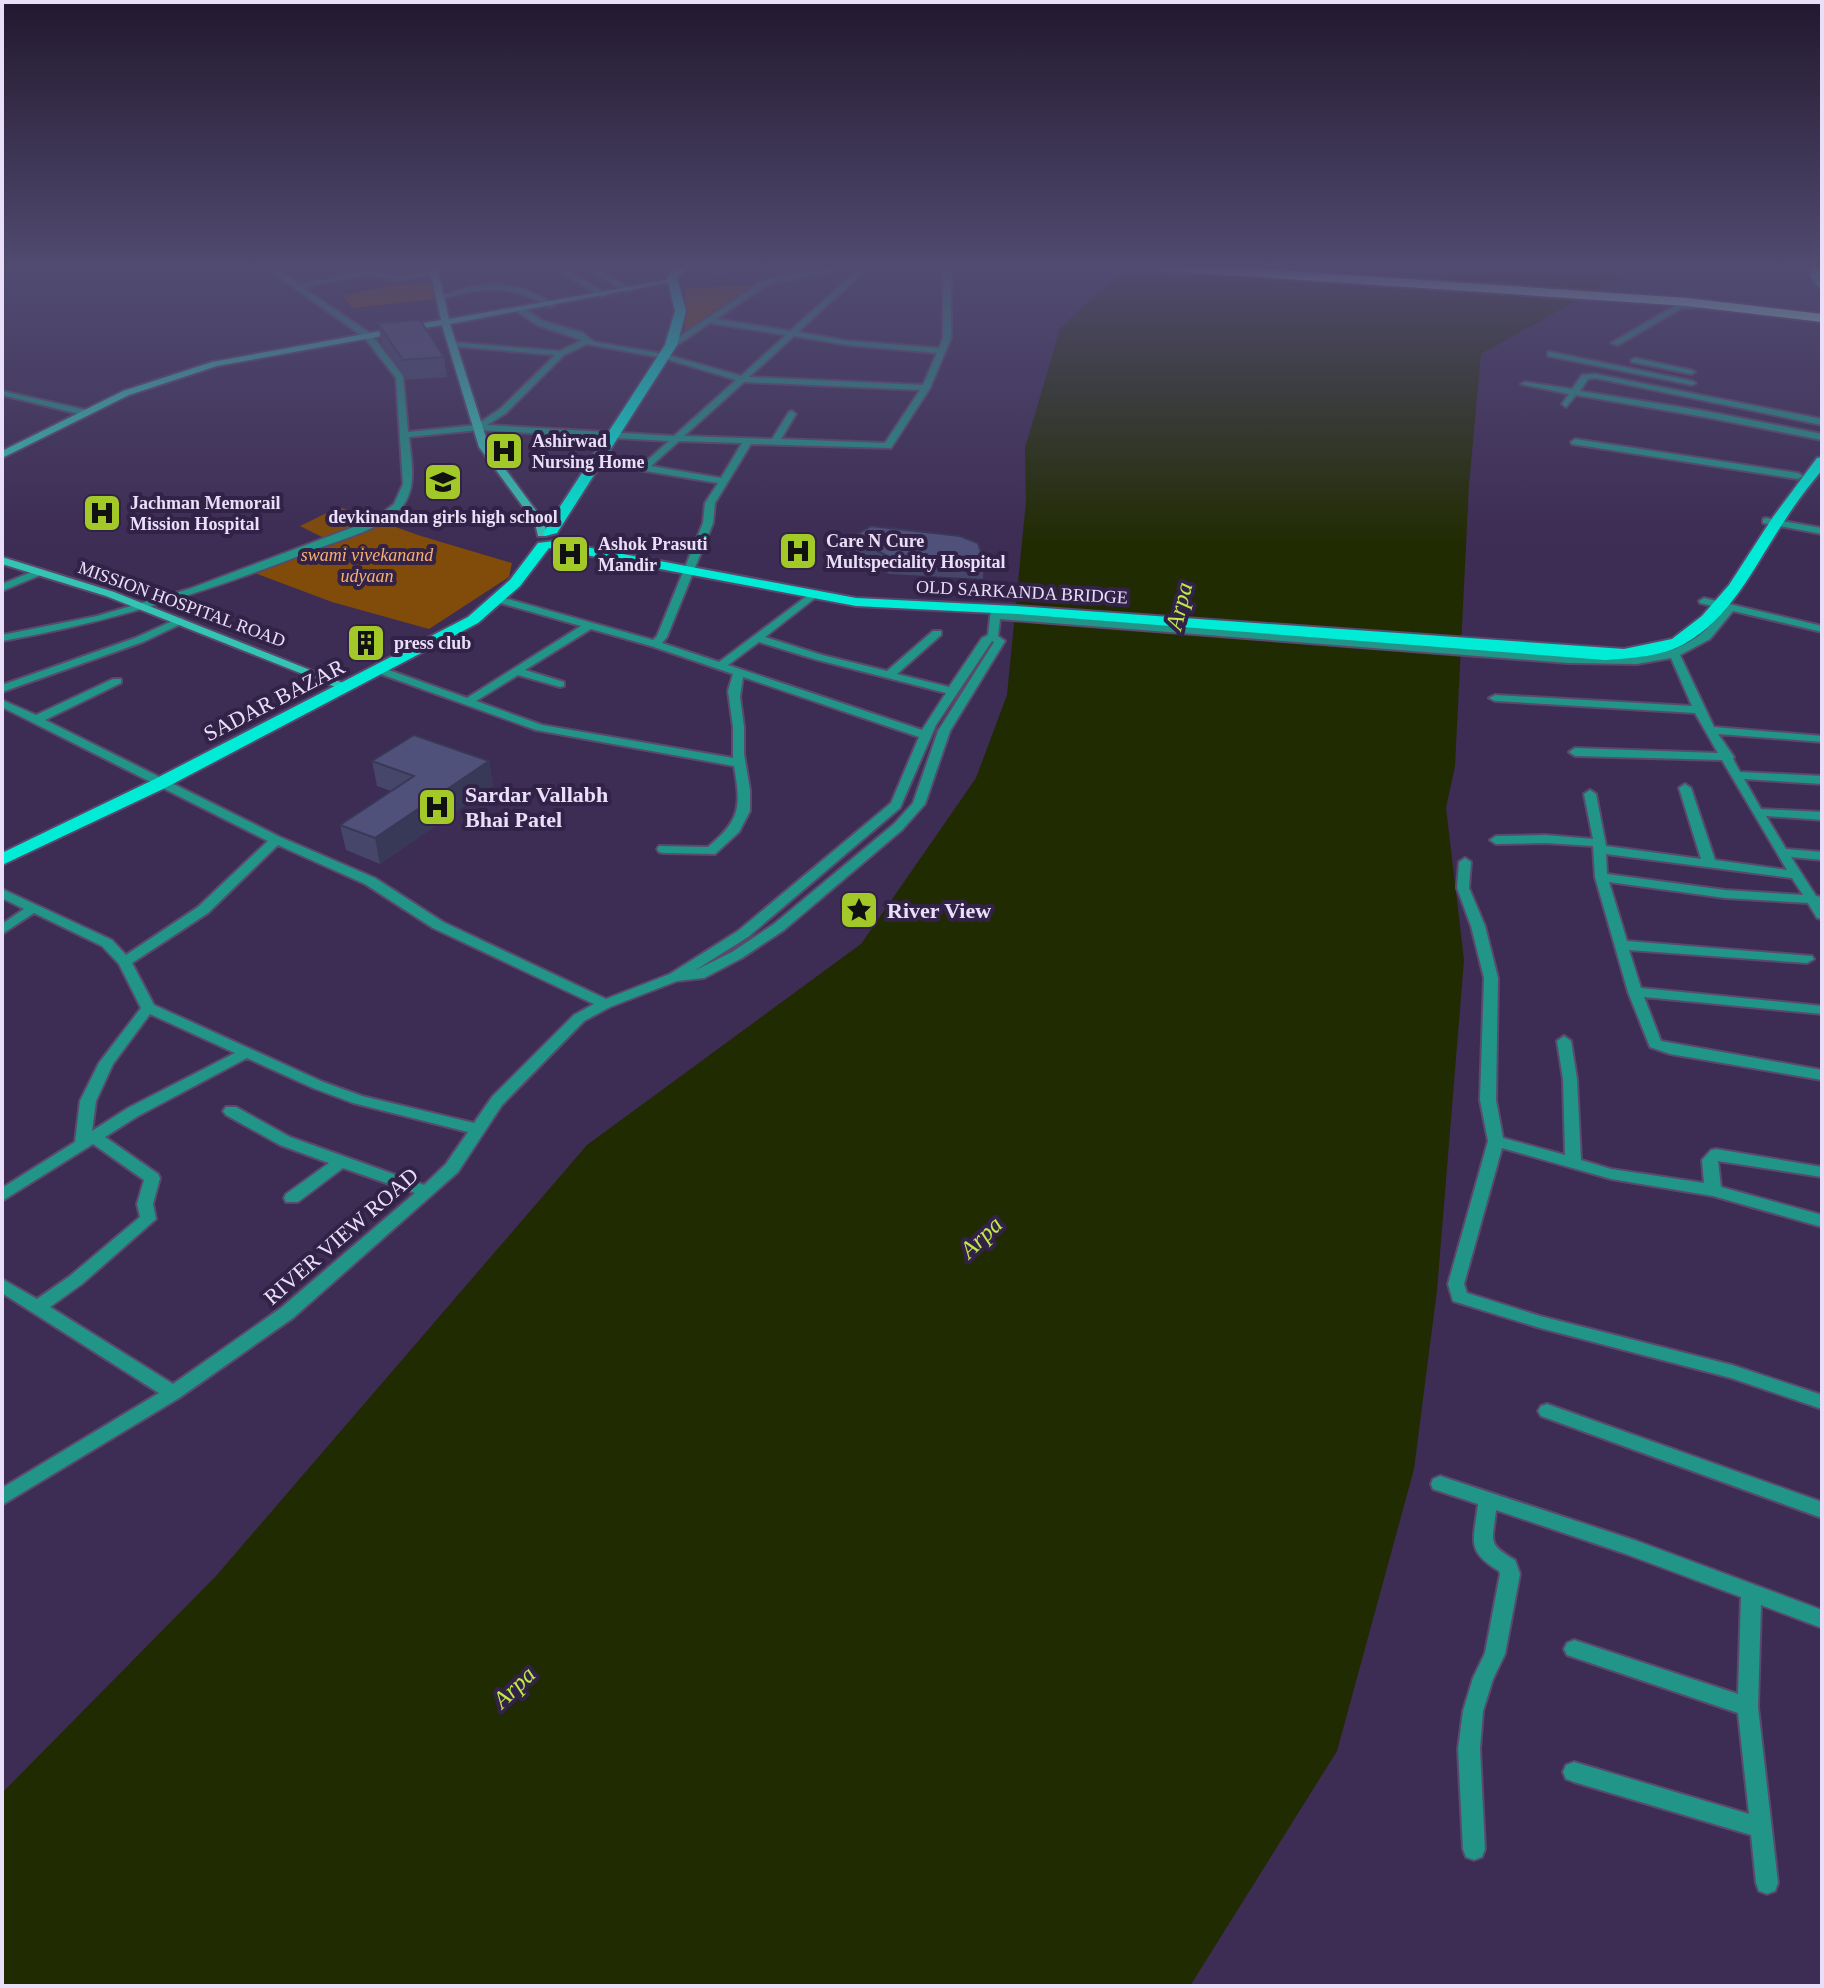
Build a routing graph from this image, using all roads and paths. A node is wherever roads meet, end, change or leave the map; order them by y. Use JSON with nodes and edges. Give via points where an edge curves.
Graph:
{"nodes":[{"id":1,"x":244,"y":359,"type":"edge"},
{"id":2,"x":385,"y":359,"type":"edge"},
{"id":3,"x":457,"y":359,"type":"edge"},
{"id":4,"x":555,"y":359,"type":"edge"},
{"id":5,"x":661,"y":359,"type":"edge"},
{"id":6,"x":690,"y":359,"type":"edge"},
{"id":7,"x":764,"y":359,"type":"edge"},
{"id":8,"x":939,"y":359,"type":"edge"},
{"id":9,"x":1571,"y":359,"type":"edge"},
{"id":10,"x":1635,"y":360,"type":"joint"},
{"id":11,"x":1619,"y":370,"type":"junction"},
{"id":12,"x":1691,"y":372,"type":"dead end"},
{"id":13,"x":1606,"y":378,"type":"junction"},
{"id":14,"x":742,"y":379,"type":"junction"},
{"id":15,"x":1692,"y":383,"type":"dead end"},
{"id":16,"x":1525,"y":384,"type":"dead end"},
{"id":17,"x":926,"y":388,"type":"junction"},
{"id":18,"x":1575,"y":391,"type":"junction"},
{"id":19,"x":2,"y":393,"type":"edge"},
{"id":20,"x":1566,"y":404,"type":"dead end"},
{"id":21,"x":83,"y":412,"type":"junction"},
{"id":22,"x":792,"y":414,"type":"dead end"},
{"id":23,"x":1822,"y":422,"type":"edge"},
{"id":24,"x":478,"y":427,"type":"junction"},
{"id":25,"x":404,"y":435,"type":"junction"},
{"id":26,"x":611,"y":436,"type":"junction"},
{"id":27,"x":676,"y":438,"type":"junction"},
{"id":28,"x":1822,"y":440,"type":"edge"},
{"id":29,"x":748,"y":441,"type":"junction"},
{"id":30,"x":775,"y":442,"type":"junction"},
{"id":31,"x":1575,"y":442,"type":"dead end"},
{"id":32,"x":2,"y":455,"type":"edge"},
{"id":33,"x":597,"y":460,"type":"junction"},
{"id":34,"x":1822,"y":461,"type":"edge"},
{"id":35,"x":645,"y":467,"type":"junction"},
{"id":36,"x":1798,"y":476,"type":"junction"},
{"id":37,"x":722,"y":481,"type":"junction"},
{"id":38,"x":1771,"y":522,"type":"junction"},
{"id":39,"x":1822,"y":531,"type":"edge"},
{"id":40,"x":550,"y":539,"type":"junction"},
{"id":41,"x":2,"y":560,"type":"edge"},
{"id":42,"x":691,"y":568,"type":"junction"},
{"id":43,"x":39,"y":572,"type":"junction"},
{"id":44,"x":2,"y":588,"type":"edge"},
{"id":45,"x":811,"y":596,"type":"junction"},
{"id":46,"x":497,"y":599,"type":"junction"},
{"id":47,"x":1718,"y":604,"type":"junction"},
{"id":48,"x":1015,"y":606,"type":"junction"},
{"id":49,"x":145,"y":608,"type":"junction"},
{"id":50,"x":996,"y":613,"type":"junction"},
{"id":51,"x":179,"y":621,"type":"junction"},
{"id":52,"x":590,"y":625,"type":"junction"},
{"id":53,"x":1822,"y":629,"type":"edge"},
{"id":54,"x":937,"y":633,"type":"dead end"},
{"id":55,"x":993,"y":637,"type":"junction"},
{"id":56,"x":2,"y":638,"type":"edge"},
{"id":57,"x":758,"y":638,"type":"junction"},
{"id":58,"x":655,"y":644,"type":"junction"},
{"id":59,"x":1675,"y":655,"type":"junction"},
{"id":60,"x":719,"y":667,"type":"junction"},
{"id":61,"x":379,"y":670,"type":"junction"},
{"id":62,"x":516,"y":671,"type":"junction"},
{"id":63,"x":739,"y":673,"type":"junction"},
{"id":64,"x":889,"y":675,"type":"junction"},
{"id":65,"x":117,"y":681,"type":"dead end"},
{"id":66,"x":560,"y":684,"type":"dead end"},
{"id":67,"x":347,"y":687,"type":"junction"},
{"id":68,"x":2,"y":689,"type":"edge"},
{"id":69,"x":951,"y":691,"type":"junction"},
{"id":70,"x":1495,"y":698,"type":"dead end"},
{"id":71,"x":2,"y":703,"type":"edge"},
{"id":72,"x":466,"y":703,"type":"junction"},
{"id":73,"x":1699,"y":710,"type":"junction"},
{"id":74,"x":35,"y":720,"type":"junction"},
{"id":75,"x":1713,"y":730,"type":"junction"},
{"id":76,"x":924,"y":735,"type":"junction"},
{"id":77,"x":1822,"y":739,"type":"edge"},
{"id":78,"x":1575,"y":752,"type":"dead end"},
{"id":79,"x":1728,"y":757,"type":"junction"},
{"id":80,"x":740,"y":763,"type":"junction"},
{"id":81,"x":1737,"y":775,"type":"junction"},
{"id":82,"x":1822,"y":780,"type":"edge"},
{"id":83,"x":159,"y":784,"type":"junction"},
{"id":84,"x":1685,"y":788,"type":"dead end"},
{"id":85,"x":1590,"y":794,"type":"dead end"},
{"id":86,"x":1758,"y":812,"type":"junction"},
{"id":87,"x":1822,"y":816,"type":"edge"},
{"id":88,"x":276,"y":840,"type":"junction"},
{"id":89,"x":1496,"y":840,"type":"dead end"},
{"id":90,"x":1599,"y":846,"type":"junction"},
{"id":91,"x":663,"y":849,"type":"dead end"},
{"id":92,"x":1785,"y":853,"type":"junction"},
{"id":93,"x":1822,"y":856,"type":"edge"},
{"id":94,"x":2,"y":860,"type":"edge"},
{"id":95,"x":1465,"y":862,"type":"dead end"},
{"id":96,"x":1709,"y":863,"type":"junction"},
{"id":97,"x":1797,"y":875,"type":"junction"},
{"id":98,"x":1601,"y":877,"type":"junction"},
{"id":99,"x":2,"y":893,"type":"edge"},
{"id":100,"x":1817,"y":900,"type":"edge"},
{"id":101,"x":32,"y":909,"type":"junction"},
{"id":102,"x":1822,"y":915,"type":"edge"},
{"id":103,"x":2,"y":930,"type":"edge"},
{"id":104,"x":1621,"y":945,"type":"junction"},
{"id":105,"x":1807,"y":959,"type":"dead end"},
{"id":106,"x":125,"y":962,"type":"junction"},
{"id":107,"x":675,"y":977,"type":"junction"},
{"id":108,"x":1635,"y":992,"type":"junction"},
{"id":109,"x":605,"y":1004,"type":"junction"},
{"id":110,"x":148,"y":1008,"type":"junction"},
{"id":111,"x":1822,"y":1010,"type":"edge"},
{"id":112,"x":1564,"y":1041,"type":"dead end"},
{"id":113,"x":246,"y":1053,"type":"junction"},
{"id":114,"x":1822,"y":1075,"type":"edge"},
{"id":115,"x":231,"y":1111,"type":"dead end"},
{"id":116,"x":478,"y":1129,"type":"junction"},
{"id":117,"x":88,"y":1141,"type":"junction"},
{"id":118,"x":1496,"y":1141,"type":"junction"},
{"id":119,"x":342,"y":1161,"type":"junction"},
{"id":120,"x":1573,"y":1164,"type":"junction"},
{"id":121,"x":1822,"y":1172,"type":"edge"},
{"id":122,"x":1713,"y":1190,"type":"junction"},
{"id":123,"x":427,"y":1192,"type":"junction"},
{"id":124,"x":2,"y":1195,"type":"edge"},
{"id":125,"x":292,"y":1198,"type":"dead end"},
{"id":126,"x":1822,"y":1221,"type":"edge"},
{"id":127,"x":2,"y":1285,"type":"edge"},
{"id":128,"x":37,"y":1307,"type":"junction"},
{"id":129,"x":173,"y":1393,"type":"junction"},
{"id":130,"x":1822,"y":1402,"type":"edge"},
{"id":131,"x":1547,"y":1411,"type":"dead end"},
{"id":132,"x":1440,"y":1484,"type":"dead end"},
{"id":133,"x":2,"y":1497,"type":"edge"},
{"id":134,"x":1488,"y":1500,"type":"junction"},
{"id":135,"x":1822,"y":1510,"type":"edge"},
{"id":136,"x":1751,"y":1591,"type":"junction"},
{"id":137,"x":1822,"y":1619,"type":"edge"},
{"id":138,"x":1574,"y":1649,"type":"dead end"},
{"id":139,"x":1748,"y":1707,"type":"junction"},
{"id":140,"x":1574,"y":1772,"type":"dead end"},
{"id":141,"x":1761,"y":1828,"type":"junction"},
{"id":142,"x":1474,"y":1849,"type":"dead end"},
{"id":143,"x":1767,"y":1883,"type":"dead end"}],
"edges":[{"from":1,"to":21,"type":"street","via":[[150,384]]},
{"from":2,"to":25,"type":"street","via":[[400,378]]},
{"from":3,"to":24,"type":"street"},
{"from":4,"to":24,"type":"street","via":[[503,411]]},
{"from":5,"to":26,"type":"main road","name":"SADAR BAZAR"},
{"from":6,"to":14,"type":"street"},
{"from":7,"to":14,"type":"street"},
{"from":8,"to":17,"type":"street"},
{"from":9,"to":11,"type":"street"},
{"from":10,"to":11,"type":"street"},
{"from":10,"to":12,"type":"street"},
{"from":11,"to":13,"type":"street"},
{"from":11,"to":15,"type":"street"},
{"from":13,"to":18,"type":"street","via":[[1586,376]]},
{"from":13,"to":23,"type":"street"},
{"from":14,"to":17,"type":"street"},
{"from":14,"to":27,"type":"street"},
{"from":16,"to":18,"type":"street"},
{"from":17,"to":30,"type":"street","via":[[888,446]]},
{"from":18,"to":20,"type":"street"},
{"from":18,"to":28,"type":"street"},
{"from":19,"to":21,"type":"street"},
{"from":21,"to":32,"type":"street"},
{"from":22,"to":30,"type":"street"},
{"from":24,"to":25,"type":"street"},
{"from":24,"to":26,"type":"street"},
{"from":24,"to":40,"type":"street","via":[[484,447]]},
{"from":25,"to":49,"type":"street","via":[[408,484],[386,517]]},
{"from":26,"to":27,"type":"street"},
{"from":26,"to":33,"type":"main road","name":"SADAR BAZAR"},
{"from":27,"to":29,"type":"street"},
{"from":27,"to":35,"type":"street"},
{"from":28,"to":36,"type":"main road"},
{"from":29,"to":30,"type":"street"},
{"from":29,"to":37,"type":"street"},
{"from":31,"to":36,"type":"street"},
{"from":33,"to":35,"type":"street"},
{"from":33,"to":40,"type":"main road","name":"SADAR BAZAR"},
{"from":34,"to":38,"type":"main road"},
{"from":35,"to":37,"type":"street"},
{"from":36,"to":38,"type":"main road"},
{"from":37,"to":42,"type":"street"},
{"from":38,"to":39,"type":"street"},
{"from":38,"to":47,"type":"main road","name":"OLD SARKANDA BRIDGE","via":[[1757,556]]},
{"from":40,"to":42,"type":"main road","name":"OLD SARKANDA BRIDGE"},
{"from":40,"to":46,"type":"main road","name":"SADAR BAZAR"},
{"from":41,"to":43,"type":"street","name":"MISSION HOSPITAL ROAD"},
{"from":42,"to":45,"type":"main road","name":"OLD SARKANDA BRIDGE"},
{"from":42,"to":48,"type":"main road","via":[[889,600]]},
{"from":42,"to":58,"type":"street"},
{"from":43,"to":44,"type":"street"},
{"from":43,"to":49,"type":"street","name":"MISSION HOSPITAL ROAD"},
{"from":45,"to":50,"type":"main road","name":"OLD SARKANDA BRIDGE"},
{"from":45,"to":57,"type":"street"},
{"from":46,"to":52,"type":"street"},
{"from":46,"to":61,"type":"main road","name":"SADAR BAZAR","via":[[473,620]]},
{"from":47,"to":48,"type":"main road","name":"OLD SARKANDA BRIDGE","via":[[1679,641],[1605,655]]},
{"from":47,"to":53,"type":"street"},
{"from":47,"to":59,"type":"street","via":[[1704,639]]},
{"from":48,"to":50,"type":"main road","name":"OLD SARKANDA BRIDGE"},
{"from":49,"to":51,"type":"street","name":"MISSION HOSPITAL ROAD"},
{"from":49,"to":56,"type":"street"},
{"from":50,"to":55,"type":"street","name":"RIVER VIEW ROAD"},
{"from":50,"to":59,"type":"street","via":[[1589,661]]},
{"from":51,"to":67,"type":"street","name":"MISSION HOSPITAL ROAD"},
{"from":51,"to":68,"type":"street"},
{"from":52,"to":58,"type":"street"},
{"from":52,"to":62,"type":"street"},
{"from":54,"to":64,"type":"street"},
{"from":55,"to":69,"type":"street","name":"RIVER VIEW ROAD"},
{"from":55,"to":107,"type":"street","name":"RIVER VIEW ROAD","via":[[1000,641],[949,722],[926,791],[912,813],[760,942],[699,975]]},
{"from":57,"to":60,"type":"street"},
{"from":57,"to":64,"type":"street"},
{"from":58,"to":60,"type":"street"},
{"from":59,"to":73,"type":"street"},
{"from":60,"to":63,"type":"street"},
{"from":61,"to":67,"type":"main road","name":"SADAR BAZAR"},
{"from":61,"to":72,"type":"street"},
{"from":62,"to":66,"type":"street"},
{"from":62,"to":72,"type":"street"},
{"from":63,"to":76,"type":"street"},
{"from":63,"to":80,"type":"street","via":[[733,686]]},
{"from":64,"to":69,"type":"street"},
{"from":65,"to":74,"type":"street"},
{"from":67,"to":83,"type":"main road","name":"SADAR BAZAR"},
{"from":69,"to":76,"type":"street","name":"RIVER VIEW ROAD"},
{"from":70,"to":73,"type":"street"},
{"from":71,"to":74,"type":"street"},
{"from":72,"to":80,"type":"street","via":[[555,731]]},
{"from":73,"to":75,"type":"street"},
{"from":74,"to":83,"type":"street"},
{"from":75,"to":77,"type":"street"},
{"from":75,"to":79,"type":"street"},
{"from":76,"to":107,"type":"street","name":"RIVER VIEW ROAD","via":[[903,794],[888,814],[743,934]]},
{"from":78,"to":79,"type":"street"},
{"from":79,"to":81,"type":"street"},
{"from":80,"to":91,"type":"street","via":[[746,795],[736,831],[711,851]]},
{"from":81,"to":82,"type":"street"},
{"from":81,"to":86,"type":"street"},
{"from":83,"to":88,"type":"street"},
{"from":83,"to":94,"type":"main road","name":"SADAR BAZAR"},
{"from":84,"to":96,"type":"street"},
{"from":85,"to":90,"type":"street"},
{"from":86,"to":87,"type":"street"},
{"from":86,"to":92,"type":"street"},
{"from":88,"to":106,"type":"street","via":[[203,910]]},
{"from":88,"to":109,"type":"street","via":[[370,881],[438,925]]},
{"from":89,"to":90,"type":"street"},
{"from":90,"to":96,"type":"street"},
{"from":90,"to":98,"type":"street"},
{"from":92,"to":93,"type":"street"},
{"from":92,"to":97,"type":"street"},
{"from":95,"to":118,"type":"street","via":[[1463,888],[1491,978],[1488,1100]]},
{"from":96,"to":97,"type":"street"},
{"from":97,"to":100,"type":"street"},
{"from":98,"to":100,"type":"street"},
{"from":98,"to":104,"type":"street"},
{"from":99,"to":101,"type":"street"},
{"from":100,"to":102,"type":"street"},
{"from":101,"to":103,"type":"street"},
{"from":101,"to":106,"type":"street","via":[[107,943]]},
{"from":104,"to":105,"type":"street"},
{"from":104,"to":108,"type":"street"},
{"from":106,"to":110,"type":"street"},
{"from":107,"to":109,"type":"street","name":"RIVER VIEW ROAD"},
{"from":108,"to":111,"type":"street"},
{"from":108,"to":114,"type":"street","via":[[1651,1038],[1661,1047]]},
{"from":109,"to":116,"type":"street","name":"RIVER VIEW ROAD","via":[[579,1018],[497,1101]]},
{"from":110,"to":113,"type":"street"},
{"from":110,"to":117,"type":"street","via":[[106,1063],[88,1101]]},
{"from":112,"to":120,"type":"street"},
{"from":113,"to":116,"type":"street","via":[[358,1100]]},
{"from":113,"to":117,"type":"street"},
{"from":115,"to":119,"type":"street","via":[[285,1141]]},
{"from":116,"to":123,"type":"street","name":"RIVER VIEW ROAD","via":[[452,1168]]},
{"from":117,"to":124,"type":"street"},
{"from":117,"to":128,"type":"street","via":[[152,1178],[145,1204],[148,1219]]},
{"from":118,"to":120,"type":"street"},
{"from":118,"to":130,"type":"street","via":[[1456,1284],[1459,1297]]},
{"from":119,"to":123,"type":"street"},
{"from":119,"to":125,"type":"street"},
{"from":120,"to":122,"type":"street"},
{"from":121,"to":122,"type":"street","via":[[1716,1154],[1710,1160]]},
{"from":122,"to":126,"type":"street"},
{"from":123,"to":129,"type":"street","name":"RIVER VIEW ROAD","via":[[287,1313]]},
{"from":127,"to":128,"type":"street"},
{"from":128,"to":129,"type":"street"},
{"from":129,"to":133,"type":"street","name":"RIVER VIEW ROAD"},
{"from":131,"to":135,"type":"street"},
{"from":132,"to":134,"type":"street"},
{"from":134,"to":136,"type":"street"},
{"from":134,"to":142,"type":"street","via":[[1483,1545],[1510,1574],[1495,1654],[1473,1711],[1469,1749]]},
{"from":136,"to":137,"type":"street"},
{"from":136,"to":139,"type":"street"},
{"from":138,"to":139,"type":"street"},
{"from":139,"to":141,"type":"street"},
{"from":140,"to":141,"type":"street"},
{"from":141,"to":143,"type":"street"}]}
